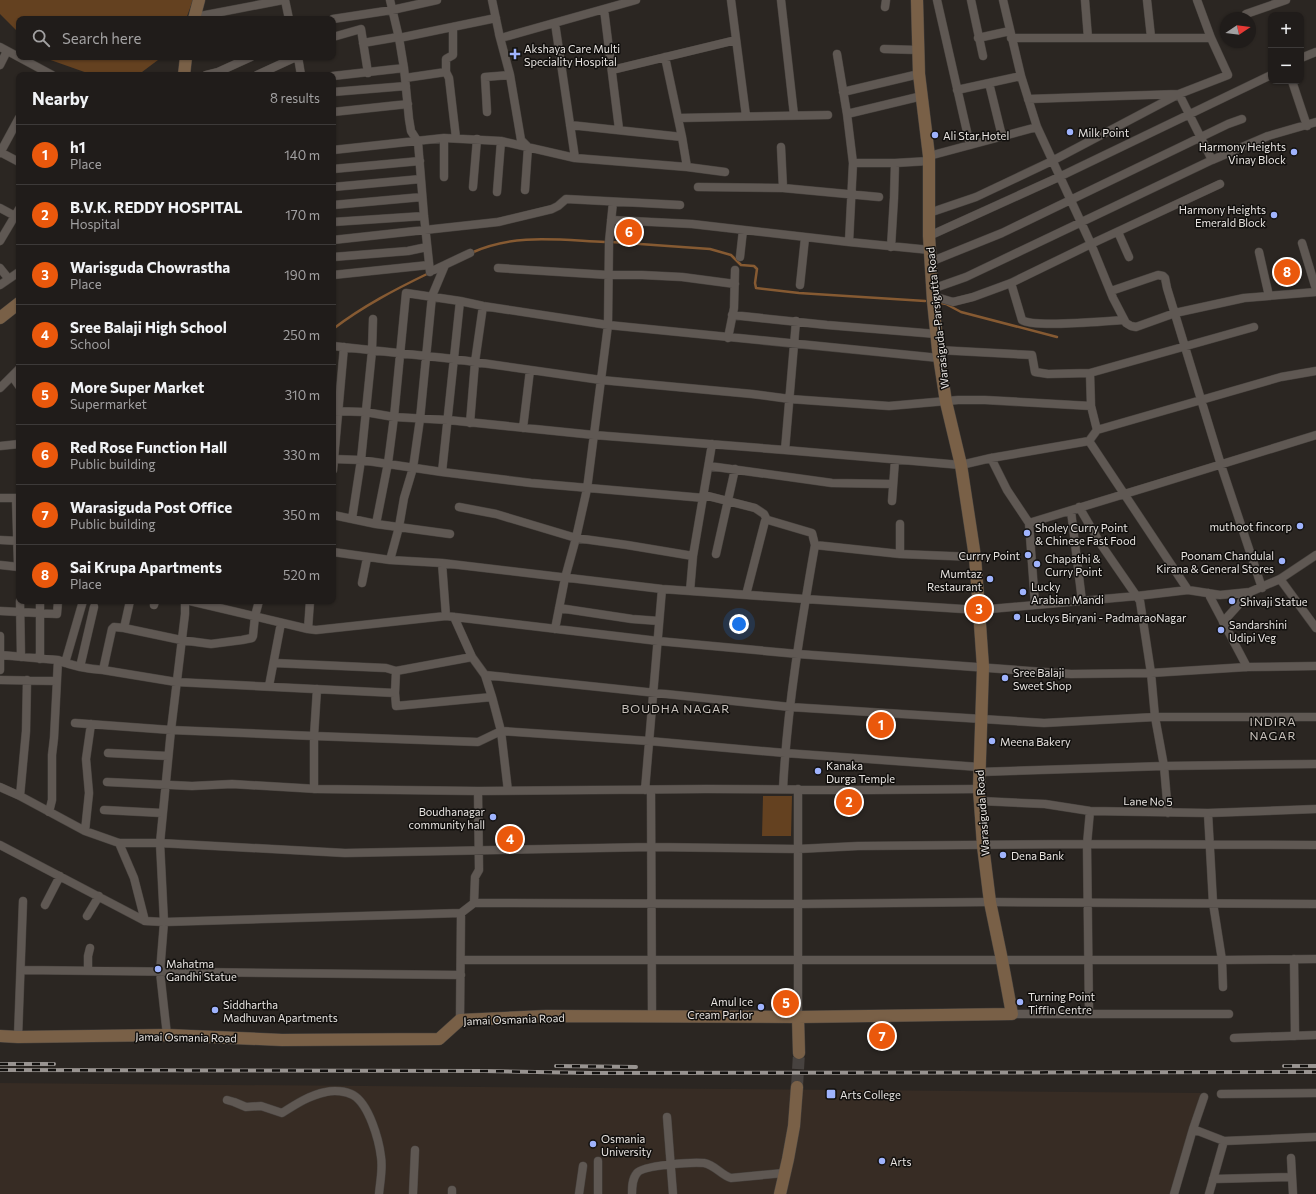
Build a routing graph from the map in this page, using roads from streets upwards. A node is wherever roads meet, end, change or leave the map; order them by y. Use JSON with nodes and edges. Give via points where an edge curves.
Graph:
{"nodes":[{"id":1,"x":199,"y":0,"type":"edge"},
{"id":2,"x":284,"y":0,"type":"edge"},
{"id":3,"x":390,"y":0,"type":"edge"},
{"id":4,"x":438,"y":0,"type":"edge"},
{"id":5,"x":492,"y":0,"type":"edge"},
{"id":6,"x":636,"y":0,"type":"edge"},
{"id":7,"x":731,"y":0,"type":"edge"},
{"id":8,"x":781,"y":0,"type":"edge"},
{"id":9,"x":917,"y":0,"type":"edge"},
{"id":10,"x":937,"y":0,"type":"edge"},
{"id":11,"x":971,"y":0,"type":"edge"},
{"id":12,"x":1003,"y":0,"type":"edge"},
{"id":13,"x":1085,"y":0,"type":"edge"},
{"id":14,"x":1146,"y":0,"type":"edge"},
{"id":15,"x":1197,"y":0,"type":"edge"},
{"id":16,"x":1286,"y":0,"type":"edge"},
{"id":17,"x":604,"y":9,"type":"junction"},
{"id":18,"x":392,"y":10,"type":"junction"},
{"id":19,"x":1252,"y":12,"type":"edge"},
{"id":20,"x":195,"y":16,"type":"edge"},
{"id":21,"x":204,"y":16,"type":"edge"},
{"id":22,"x":288,"y":16,"type":"edge"},
{"id":23,"x":496,"y":18,"type":"junction"},
{"id":24,"x":336,"y":19,"type":"edge"},
{"id":25,"x":555,"y":23,"type":"junction"},
{"id":26,"x":453,"y":28,"type":"junction"},
{"id":27,"x":1011,"y":34,"type":"junction"},
{"id":28,"x":336,"y":36,"type":"edge"},
{"id":29,"x":500,"y":36,"type":"junction"},
{"id":30,"x":1151,"y":37,"type":"junction"},
{"id":31,"x":398,"y":38,"type":"junction"},
{"id":32,"x":978,"y":38,"type":"junction"},
{"id":33,"x":1088,"y":38,"type":"junction"},
{"id":34,"x":1211,"y":38,"type":"junction"},
{"id":35,"x":736,"y":40,"type":"junction"},
{"id":36,"x":363,"y":43,"type":"junction"},
{"id":37,"x":4,"y":49,"type":"edge"},
{"id":38,"x":884,"y":49,"type":"dead end"},
{"id":39,"x":918,"y":50,"type":"junction"},
{"id":40,"x":1316,"y":52,"type":"edge"},
{"id":41,"x":837,"y":54,"type":"dead end"},
{"id":42,"x":16,"y":56,"type":"edge"},
{"id":43,"x":983,"y":56,"type":"dead end"},
{"id":44,"x":665,"y":57,"type":"junction"},
{"id":45,"x":1304,"y":57,"type":"edge"},
{"id":46,"x":22,"y":60,"type":"edge"},
{"id":47,"x":186,"y":60,"type":"edge"},
{"id":48,"x":244,"y":60,"type":"edge"},
{"id":49,"x":290,"y":60,"type":"edge"},
{"id":50,"x":298,"y":60,"type":"edge"},
{"id":51,"x":0,"y":65,"type":"edge"},
{"id":52,"x":404,"y":68,"type":"junction"},
{"id":53,"x":612,"y":70,"type":"junction"},
{"id":54,"x":43,"y":72,"type":"edge"},
{"id":55,"x":184,"y":72,"type":"edge"},
{"id":56,"x":218,"y":72,"type":"edge"},
{"id":57,"x":264,"y":72,"type":"edge"},
{"id":58,"x":300,"y":72,"type":"edge"},
{"id":59,"x":446,"y":72,"type":"junction"},
{"id":60,"x":368,"y":73,"type":"junction"},
{"id":61,"x":918,"y":74,"type":"junction"},
{"id":62,"x":510,"y":75,"type":"junction"},
{"id":63,"x":336,"y":76,"type":"edge"},
{"id":64,"x":1021,"y":76,"type":"junction"},
{"id":65,"x":1268,"y":76,"type":"edge"},
{"id":66,"x":405,"y":82,"type":"junction"},
{"id":67,"x":989,"y":83,"type":"junction"},
{"id":68,"x":1293,"y":84,"type":"edge"},
{"id":69,"x":957,"y":90,"type":"junction"},
{"id":70,"x":336,"y":92,"type":"edge"},
{"id":71,"x":843,"y":92,"type":"junction"},
{"id":72,"x":1179,"y":94,"type":"junction"},
{"id":73,"x":922,"y":96,"type":"junction"},
{"id":74,"x":1028,"y":99,"type":"junction"},
{"id":75,"x":408,"y":104,"type":"junction"},
{"id":76,"x":336,"y":112,"type":"edge"},
{"id":77,"x":487,"y":112,"type":"dead end"},
{"id":78,"x":847,"y":114,"type":"junction"},
{"id":79,"x":794,"y":115,"type":"junction"},
{"id":80,"x":828,"y":115,"type":"dead end"},
{"id":81,"x":1189,"y":115,"type":"junction"},
{"id":82,"x":746,"y":116,"type":"junction"},
{"id":83,"x":678,"y":118,"type":"junction"},
{"id":84,"x":1242,"y":119,"type":"dead end"},
{"id":85,"x":1316,"y":122,"type":"edge"},
{"id":86,"x":16,"y":124,"type":"edge"},
{"id":87,"x":570,"y":125,"type":"junction"},
{"id":88,"x":1307,"y":126,"type":"junction"},
{"id":89,"x":1037,"y":127,"type":"junction"},
{"id":90,"x":620,"y":129,"type":"junction"},
{"id":91,"x":682,"y":136,"type":"junction"},
{"id":92,"x":1002,"y":136,"type":"junction"},
{"id":93,"x":444,"y":138,"type":"junction"},
{"id":94,"x":456,"y":138,"type":"junction"},
{"id":95,"x":1200,"y":138,"type":"junction"},
{"id":96,"x":477,"y":139,"type":"junction"},
{"id":97,"x":501,"y":141,"type":"junction"},
{"id":98,"x":418,"y":142,"type":"junction"},
{"id":99,"x":970,"y":145,"type":"junction"},
{"id":100,"x":528,"y":147,"type":"junction"},
{"id":101,"x":782,"y":147,"type":"dead end"},
{"id":102,"x":336,"y":150,"type":"edge"},
{"id":103,"x":0,"y":153,"type":"edge"},
{"id":104,"x":575,"y":158,"type":"junction"},
{"id":105,"x":929,"y":158,"type":"junction"},
{"id":106,"x":1212,"y":160,"type":"junction"},
{"id":107,"x":16,"y":161,"type":"edge"},
{"id":108,"x":420,"y":161,"type":"junction"},
{"id":109,"x":1052,"y":161,"type":"junction"},
{"id":110,"x":853,"y":163,"type":"junction"},
{"id":111,"x":895,"y":163,"type":"junction"},
{"id":112,"x":686,"y":167,"type":"junction"},
{"id":113,"x":336,"y":169,"type":"edge"},
{"id":114,"x":725,"y":172,"type":"dead end"},
{"id":115,"x":444,"y":177,"type":"dead end"},
{"id":116,"x":1059,"y":177,"type":"junction"},
{"id":117,"x":421,"y":179,"type":"junction"},
{"id":118,"x":1220,"y":184,"type":"dead end"},
{"id":119,"x":336,"y":187,"type":"edge"},
{"id":120,"x":473,"y":187,"type":"dead end"},
{"id":121,"x":698,"y":187,"type":"dead end"},
{"id":122,"x":783,"y":188,"type":"junction"},
{"id":123,"x":525,"y":190,"type":"dead end"},
{"id":124,"x":497,"y":192,"type":"dead end"},
{"id":125,"x":851,"y":194,"type":"junction"},
{"id":126,"x":422,"y":197,"type":"junction"},
{"id":127,"x":878,"y":197,"type":"dead end"},
{"id":128,"x":1070,"y":200,"type":"junction"},
{"id":129,"x":613,"y":202,"type":"junction"},
{"id":130,"x":336,"y":205,"type":"edge"},
{"id":131,"x":680,"y":205,"type":"dead end"},
{"id":132,"x":0,"y":208,"type":"edge"},
{"id":133,"x":16,"y":212,"type":"edge"},
{"id":134,"x":929,"y":213,"type":"junction"},
{"id":135,"x":16,"y":214,"type":"edge"},
{"id":136,"x":424,"y":216,"type":"junction"},
{"id":137,"x":611,"y":220,"type":"junction"},
{"id":138,"x":336,"y":222,"type":"edge"},
{"id":139,"x":1081,"y":223,"type":"junction"},
{"id":140,"x":743,"y":230,"type":"junction"},
{"id":141,"x":425,"y":231,"type":"junction"},
{"id":142,"x":1118,"y":232,"type":"junction"},
{"id":143,"x":929,"y":236,"type":"junction"},
{"id":144,"x":805,"y":238,"type":"junction"},
{"id":145,"x":336,"y":240,"type":"edge"},
{"id":146,"x":0,"y":241,"type":"edge"},
{"id":147,"x":849,"y":242,"type":"junction"},
{"id":148,"x":1302,"y":243,"type":"dead end"},
{"id":149,"x":1091,"y":244,"type":"junction"},
{"id":150,"x":427,"y":247,"type":"junction"},
{"id":151,"x":891,"y":247,"type":"junction"},
{"id":152,"x":1259,"y":252,"type":"dead end"},
{"id":153,"x":470,"y":253,"type":"dead end"},
{"id":154,"x":930,"y":256,"type":"junction"},
{"id":155,"x":336,"y":257,"type":"edge"},
{"id":156,"x":740,"y":257,"type":"dead end"},
{"id":157,"x":1129,"y":257,"type":"dead end"},
{"id":158,"x":445,"y":265,"type":"junction"},
{"id":159,"x":0,"y":268,"type":"edge"},
{"id":160,"x":498,"y":268,"type":"dead end"},
{"id":161,"x":431,"y":269,"type":"junction"},
{"id":162,"x":735,"y":270,"type":"dead end"},
{"id":163,"x":16,"y":274,"type":"edge"},
{"id":164,"x":336,"y":275,"type":"edge"},
{"id":165,"x":608,"y":275,"type":"junction"},
{"id":166,"x":8,"y":278,"type":"junction"},
{"id":167,"x":1012,"y":283,"type":"junction"},
{"id":168,"x":734,"y":284,"type":"junction"},
{"id":169,"x":0,"y":285,"type":"edge"},
{"id":170,"x":800,"y":285,"type":"dead end"},
{"id":171,"x":1316,"y":289,"type":"edge"},
{"id":172,"x":1111,"y":291,"type":"junction"},
{"id":173,"x":933,"y":292,"type":"junction"},
{"id":174,"x":1316,"y":292,"type":"edge"},
{"id":175,"x":432,"y":296,"type":"junction"},
{"id":176,"x":1269,"y":296,"type":"junction"},
{"id":177,"x":460,"y":301,"type":"junction"},
{"id":178,"x":16,"y":305,"type":"edge"},
{"id":179,"x":483,"y":306,"type":"junction"},
{"id":180,"x":1175,"y":313,"type":"junction"},
{"id":181,"x":732,"y":315,"type":"junction"},
{"id":182,"x":0,"y":318,"type":"edge"},
{"id":183,"x":373,"y":319,"type":"dead end"},
{"id":184,"x":1124,"y":320,"type":"junction"},
{"id":185,"x":796,"y":321,"type":"junction"},
{"id":186,"x":608,"y":325,"type":"junction"},
{"id":187,"x":1254,"y":327,"type":"dead end"},
{"id":188,"x":936,"y":334,"type":"junction"},
{"id":189,"x":728,"y":338,"type":"junction"},
{"id":190,"x":794,"y":345,"type":"junction"},
{"id":191,"x":336,"y":346,"type":"edge"},
{"id":192,"x":344,"y":347,"type":"junction"},
{"id":193,"x":1185,"y":347,"type":"junction"},
{"id":194,"x":372,"y":351,"type":"junction"},
{"id":195,"x":400,"y":354,"type":"junction"},
{"id":196,"x":939,"y":354,"type":"junction"},
{"id":197,"x":426,"y":356,"type":"junction"},
{"id":198,"x":454,"y":359,"type":"junction"},
{"id":199,"x":475,"y":362,"type":"junction"},
{"id":200,"x":530,"y":370,"type":"junction"},
{"id":201,"x":1316,"y":371,"type":"edge"},
{"id":202,"x":16,"y":372,"type":"edge"},
{"id":203,"x":1090,"y":373,"type":"junction"},
{"id":204,"x":12,"y":376,"type":"junction"},
{"id":205,"x":601,"y":380,"type":"junction"},
{"id":206,"x":16,"y":382,"type":"edge"},
{"id":207,"x":0,"y":388,"type":"edge"},
{"id":208,"x":790,"y":399,"type":"junction"},
{"id":209,"x":1202,"y":401,"type":"junction"},
{"id":210,"x":946,"y":402,"type":"junction"},
{"id":211,"x":1091,"y":406,"type":"junction"},
{"id":212,"x":336,"y":411,"type":"edge"},
{"id":213,"x":365,"y":412,"type":"junction"},
{"id":214,"x":394,"y":417,"type":"junction"},
{"id":215,"x":420,"y":419,"type":"junction"},
{"id":216,"x":448,"y":420,"type":"junction"},
{"id":217,"x":470,"y":423,"type":"junction"},
{"id":218,"x":523,"y":428,"type":"junction"},
{"id":219,"x":1097,"y":430,"type":"junction"},
{"id":220,"x":594,"y":435,"type":"junction"},
{"id":221,"x":1316,"y":435,"type":"edge"},
{"id":222,"x":1089,"y":441,"type":"junction"},
{"id":223,"x":16,"y":444,"type":"edge"},
{"id":224,"x":712,"y":444,"type":"junction"},
{"id":225,"x":0,"y":446,"type":"edge"},
{"id":226,"x":785,"y":450,"type":"junction"},
{"id":227,"x":991,"y":458,"type":"junction"},
{"id":228,"x":336,"y":459,"type":"edge"},
{"id":229,"x":361,"y":460,"type":"junction"},
{"id":230,"x":894,"y":460,"type":"junction"},
{"id":231,"x":388,"y":463,"type":"junction"},
{"id":232,"x":961,"y":465,"type":"junction"},
{"id":233,"x":1221,"y":465,"type":"junction"},
{"id":234,"x":709,"y":466,"type":"junction"},
{"id":235,"x":413,"y":468,"type":"junction"},
{"id":236,"x":735,"y":469,"type":"junction"},
{"id":237,"x":442,"y":472,"type":"junction"},
{"id":238,"x":893,"y":484,"type":"junction"},
{"id":239,"x":587,"y":489,"type":"junction"},
{"id":240,"x":1124,"y":495,"type":"junction"},
{"id":241,"x":704,"y":496,"type":"junction"},
{"id":242,"x":0,"y":498,"type":"edge"},
{"id":243,"x":16,"y":498,"type":"edge"},
{"id":244,"x":729,"y":500,"type":"junction"},
{"id":245,"x":892,"y":501,"type":"dead end"},
{"id":246,"x":459,"y":507,"type":"dead end"},
{"id":247,"x":1075,"y":509,"type":"junction"},
{"id":248,"x":336,"y":516,"type":"edge"},
{"id":249,"x":352,"y":520,"type":"junction"},
{"id":250,"x":767,"y":520,"type":"junction"},
{"id":251,"x":1029,"y":523,"type":"junction"},
{"id":252,"x":376,"y":524,"type":"junction"},
{"id":253,"x":900,"y":524,"type":"dead end"},
{"id":254,"x":399,"y":527,"type":"junction"},
{"id":255,"x":450,"y":534,"type":"dead end"},
{"id":256,"x":576,"y":538,"type":"junction"},
{"id":257,"x":0,"y":540,"type":"edge"},
{"id":258,"x":16,"y":541,"type":"edge"},
{"id":259,"x":815,"y":545,"type":"junction"},
{"id":260,"x":336,"y":553,"type":"edge"},
{"id":261,"x":716,"y":554,"type":"dead end"},
{"id":262,"x":900,"y":554,"type":"junction"},
{"id":263,"x":1316,"y":555,"type":"edge"},
{"id":264,"x":693,"y":556,"type":"junction"},
{"id":265,"x":367,"y":558,"type":"junction"},
{"id":266,"x":975,"y":558,"type":"junction"},
{"id":267,"x":390,"y":560,"type":"junction"},
{"id":268,"x":442,"y":563,"type":"junction"},
{"id":269,"x":0,"y":565,"type":"edge"},
{"id":270,"x":16,"y":567,"type":"edge"},
{"id":271,"x":565,"y":578,"type":"junction"},
{"id":272,"x":1280,"y":579,"type":"junction"},
{"id":273,"x":362,"y":583,"type":"dead end"},
{"id":274,"x":1262,"y":588,"type":"junction"},
{"id":275,"x":662,"y":589,"type":"junction"},
{"id":276,"x":1188,"y":590,"type":"junction"},
{"id":277,"x":690,"y":591,"type":"junction"},
{"id":278,"x":1250,"y":592,"type":"junction"},
{"id":279,"x":1208,"y":593,"type":"junction"},
{"id":280,"x":746,"y":595,"type":"junction"},
{"id":281,"x":1137,"y":596,"type":"junction"},
{"id":282,"x":805,"y":599,"type":"junction"},
{"id":283,"x":1082,"y":600,"type":"junction"},
{"id":284,"x":20,"y":604,"type":"edge"},
{"id":285,"x":40,"y":604,"type":"edge"},
{"id":286,"x":58,"y":604,"type":"edge"},
{"id":287,"x":82,"y":604,"type":"edge"},
{"id":288,"x":129,"y":604,"type":"edge"},
{"id":289,"x":185,"y":604,"type":"edge"},
{"id":290,"x":203,"y":604,"type":"edge"},
{"id":291,"x":258,"y":604,"type":"edge"},
{"id":292,"x":310,"y":604,"type":"edge"},
{"id":293,"x":1035,"y":604,"type":"junction"},
{"id":294,"x":94,"y":607,"type":"dead end"},
{"id":295,"x":559,"y":608,"type":"junction"},
{"id":296,"x":979,"y":610,"type":"junction"},
{"id":297,"x":0,"y":611,"type":"edge"},
{"id":298,"x":20,"y":612,"type":"junction"},
{"id":299,"x":40,"y":613,"type":"junction"},
{"id":300,"x":255,"y":616,"type":"junction"},
{"id":301,"x":450,"y":616,"type":"junction"},
{"id":302,"x":659,"y":621,"type":"junction"},
{"id":303,"x":1223,"y":622,"type":"junction"},
{"id":304,"x":281,"y":623,"type":"junction"},
{"id":305,"x":124,"y":628,"type":"junction"},
{"id":306,"x":1316,"y":628,"type":"edge"},
{"id":307,"x":308,"y":629,"type":"junction"},
{"id":308,"x":555,"y":629,"type":"junction"},
{"id":309,"x":0,"y":636,"type":"edge"},
{"id":310,"x":181,"y":640,"type":"junction"},
{"id":311,"x":658,"y":641,"type":"junction"},
{"id":312,"x":798,"y":654,"type":"junction"},
{"id":313,"x":1,"y":655,"type":"junction"},
{"id":314,"x":21,"y":657,"type":"junction"},
{"id":315,"x":472,"y":657,"type":"junction"},
{"id":316,"x":40,"y":659,"type":"junction"},
{"id":317,"x":61,"y":662,"type":"junction"},
{"id":318,"x":274,"y":663,"type":"junction"},
{"id":319,"x":1316,"y":666,"type":"edge"},
{"id":320,"x":80,"y":667,"type":"junction"},
{"id":321,"x":983,"y":667,"type":"junction"},
{"id":322,"x":1247,"y":667,"type":"junction"},
{"id":323,"x":0,"y":670,"type":"edge"},
{"id":324,"x":103,"y":670,"type":"junction"},
{"id":325,"x":396,"y":671,"type":"junction"},
{"id":326,"x":1151,"y":673,"type":"junction"},
{"id":327,"x":485,"y":675,"type":"junction"},
{"id":328,"x":0,"y":680,"type":"edge"},
{"id":329,"x":27,"y":680,"type":"junction"},
{"id":330,"x":57,"y":681,"type":"junction"},
{"id":331,"x":176,"y":682,"type":"junction"},
{"id":332,"x":269,"y":686,"type":"junction"},
{"id":333,"x":317,"y":689,"type":"junction"},
{"id":334,"x":395,"y":693,"type":"junction"},
{"id":335,"x":654,"y":693,"type":"junction"},
{"id":336,"x":492,"y":697,"type":"junction"},
{"id":337,"x":790,"y":707,"type":"junction"},
{"id":338,"x":1155,"y":717,"type":"junction"},
{"id":339,"x":1316,"y":717,"type":"edge"},
{"id":340,"x":981,"y":718,"type":"junction"},
{"id":341,"x":75,"y":723,"type":"dead end"},
{"id":342,"x":91,"y":724,"type":"junction"},
{"id":343,"x":171,"y":730,"type":"junction"},
{"id":344,"x":502,"y":731,"type":"junction"},
{"id":345,"x":314,"y":736,"type":"junction"},
{"id":346,"x":649,"y":740,"type":"junction"},
{"id":347,"x":108,"y":753,"type":"dead end"},
{"id":348,"x":785,"y":753,"type":"junction"},
{"id":349,"x":168,"y":756,"type":"junction"},
{"id":350,"x":1316,"y":764,"type":"edge"},
{"id":351,"x":1164,"y":766,"type":"junction"},
{"id":352,"x":979,"y":769,"type":"junction"},
{"id":353,"x":107,"y":782,"type":"dead end"},
{"id":354,"x":165,"y":784,"type":"junction"},
{"id":355,"x":0,"y":787,"type":"edge"},
{"id":356,"x":314,"y":789,"type":"junction"},
{"id":357,"x":783,"y":789,"type":"junction"},
{"id":358,"x":798,"y":789,"type":"junction"},
{"id":359,"x":648,"y":790,"type":"junction"},
{"id":360,"x":478,"y":791,"type":"junction"},
{"id":361,"x":508,"y":791,"type":"junction"},
{"id":362,"x":979,"y":795,"type":"junction"},
{"id":363,"x":20,"y":796,"type":"junction"},
{"id":364,"x":104,"y":810,"type":"dead end"},
{"id":365,"x":1316,"y":810,"type":"edge"},
{"id":366,"x":1090,"y":811,"type":"junction"},
{"id":367,"x":49,"y":812,"type":"junction"},
{"id":368,"x":162,"y":813,"type":"junction"},
{"id":369,"x":1168,"y":813,"type":"junction"},
{"id":370,"x":1208,"y":813,"type":"junction"},
{"id":371,"x":85,"y":831,"type":"junction"},
{"id":372,"x":119,"y":843,"type":"junction"},
{"id":373,"x":160,"y":843,"type":"junction"},
{"id":374,"x":1087,"y":844,"type":"junction"},
{"id":375,"x":1210,"y":844,"type":"junction"},
{"id":376,"x":0,"y":845,"type":"edge"},
{"id":377,"x":1316,"y":845,"type":"edge"},
{"id":378,"x":983,"y":846,"type":"junction"},
{"id":379,"x":651,"y":847,"type":"junction"},
{"id":380,"x":798,"y":849,"type":"junction"},
{"id":381,"x":479,"y":850,"type":"junction"},
{"id":382,"x":60,"y":876,"type":"junction"},
{"id":383,"x":99,"y":896,"type":"junction"},
{"id":384,"x":23,"y":901,"type":"dead end"},
{"id":385,"x":990,"y":902,"type":"junction"},
{"id":386,"x":1088,"y":902,"type":"junction"},
{"id":387,"x":474,"y":903,"type":"junction"},
{"id":388,"x":1213,"y":903,"type":"junction"},
{"id":389,"x":651,"y":904,"type":"junction"},
{"id":390,"x":798,"y":904,"type":"junction"},
{"id":391,"x":1316,"y":904,"type":"edge"},
{"id":392,"x":45,"y":905,"type":"dead end"},
{"id":393,"x":460,"y":913,"type":"junction"},
{"id":394,"x":87,"y":916,"type":"dead end"},
{"id":395,"x":145,"y":921,"type":"junction"},
{"id":396,"x":164,"y":922,"type":"junction"},
{"id":397,"x":90,"y":948,"type":"dead end"},
{"id":398,"x":1089,"y":959,"type":"junction"},
{"id":399,"x":1294,"y":959,"type":"junction"},
{"id":400,"x":1316,"y":959,"type":"edge"},
{"id":401,"x":461,"y":960,"type":"junction"},
{"id":402,"x":652,"y":960,"type":"junction"},
{"id":403,"x":798,"y":960,"type":"junction"},
{"id":404,"x":1002,"y":960,"type":"junction"},
{"id":405,"x":1222,"y":960,"type":"junction"},
{"id":406,"x":21,"y":970,"type":"junction"},
{"id":407,"x":88,"y":971,"type":"junction"},
{"id":408,"x":160,"y":972,"type":"junction"},
{"id":409,"x":461,"y":974,"type":"junction"},
{"id":410,"x":1223,"y":987,"type":"dead end"},
{"id":411,"x":1012,"y":1014,"type":"junction"},
{"id":412,"x":1089,"y":1014,"type":"junction"},
{"id":413,"x":1229,"y":1014,"type":"dead end"},
{"id":414,"x":652,"y":1016,"type":"junction"},
{"id":415,"x":798,"y":1017,"type":"junction"},
{"id":416,"x":460,"y":1020,"type":"junction"},
{"id":417,"x":167,"y":1035,"type":"junction"},
{"id":418,"x":1316,"y":1035,"type":"edge"},
{"id":419,"x":0,"y":1036,"type":"edge"},
{"id":420,"x":1295,"y":1036,"type":"junction"},
{"id":421,"x":18,"y":1037,"type":"junction"},
{"id":422,"x":1234,"y":1038,"type":"dead end"},
{"id":423,"x":799,"y":1053,"type":"tunnel mouth"},
{"id":424,"x":797,"y":1087,"type":"tunnel mouth"},
{"id":425,"x":1316,"y":1093,"type":"edge"},
{"id":426,"x":1221,"y":1094,"type":"dead end"},
{"id":427,"x":1204,"y":1097,"type":"dead end"},
{"id":428,"x":227,"y":1100,"type":"dead end"},
{"id":429,"x":667,"y":1117,"type":"dead end"},
{"id":430,"x":1193,"y":1129,"type":"junction"},
{"id":431,"x":1316,"y":1138,"type":"edge"},
{"id":432,"x":1224,"y":1140,"type":"junction"},
{"id":433,"x":415,"y":1150,"type":"dead end"},
{"id":434,"x":1291,"y":1158,"type":"dead end"},
{"id":435,"x":598,"y":1161,"type":"dead end"},
{"id":436,"x":671,"y":1164,"type":"junction"},
{"id":437,"x":584,"y":1166,"type":"dead end"},
{"id":438,"x":784,"y":1173,"type":"junction"},
{"id":439,"x":1292,"y":1177,"type":"junction"},
{"id":440,"x":1213,"y":1179,"type":"junction"},
{"id":441,"x":380,"y":1194,"type":"edge"},
{"id":442,"x":413,"y":1194,"type":"edge"},
{"id":443,"x":579,"y":1194,"type":"edge"},
{"id":444,"x":598,"y":1194,"type":"edge"},
{"id":445,"x":632,"y":1194,"type":"edge"},
{"id":446,"x":673,"y":1194,"type":"edge"},
{"id":447,"x":780,"y":1194,"type":"edge"},
{"id":448,"x":1174,"y":1194,"type":"edge"},
{"id":449,"x":1209,"y":1194,"type":"edge"},
{"id":450,"x":1293,"y":1194,"type":"edge"}],
"edges":[{"from":1,"to":20,"type":"street"},
{"from":2,"to":21,"type":"street"},
{"from":2,"to":22,"type":"street"},
{"from":3,"to":18,"type":"street"},
{"from":4,"to":18,"type":"street"},
{"from":5,"to":23,"type":"street"},
{"from":6,"to":17,"type":"street"},
{"from":7,"to":35,"type":"street"},
{"from":8,"to":79,"type":"street"},
{"from":9,"to":39,"type":"street","name":"Warasiguda-Parsigutta Road"},
{"from":10,"to":69,"type":"street"},
{"from":11,"to":32,"type":"street"},
{"from":12,"to":27,"type":"street"},
{"from":13,"to":33,"type":"street"},
{"from":14,"to":30,"type":"street"},
{"from":15,"to":34,"type":"street"},
{"from":16,"to":19,"type":"street"},
{"from":17,"to":25,"type":"street"},
{"from":17,"to":53,"type":"street"},
{"from":18,"to":24,"type":"street"},
{"from":18,"to":31,"type":"street"},
{"from":23,"to":26,"type":"street"},
{"from":23,"to":29,"type":"street"},
{"from":25,"to":29,"type":"street"},
{"from":25,"to":87,"type":"street"},
{"from":26,"to":31,"type":"street"},
{"from":26,"to":59,"type":"street","via":[[454,55],[446,59]]},
{"from":27,"to":32,"type":"street"},
{"from":27,"to":33,"type":"street"},
{"from":27,"to":64,"type":"street"},
{"from":28,"to":36,"type":"street","via":[[361,30]]},
{"from":29,"to":62,"type":"street"},
{"from":30,"to":33,"type":"street"},
{"from":30,"to":34,"type":"street"},
{"from":31,"to":36,"type":"street"},
{"from":31,"to":52,"type":"street"},
{"from":32,"to":43,"type":"street"},
{"from":34,"to":72,"type":"street","via":[[1228,75]]},
{"from":35,"to":44,"type":"street"},
{"from":35,"to":82,"type":"street"},
{"from":36,"to":60,"type":"street"},
{"from":37,"to":42,"type":"street"},
{"from":37,"to":51,"type":"street"},
{"from":38,"to":39,"type":"street"},
{"from":39,"to":61,"type":"street","name":"Warasiguda-Parsigutta Road"},
{"from":40,"to":45,"type":"street"},
{"from":41,"to":71,"type":"street"},
{"from":44,"to":53,"type":"street"},
{"from":44,"to":83,"type":"street"},
{"from":46,"to":54,"type":"street"},
{"from":47,"to":55,"type":"street"},
{"from":48,"to":56,"type":"street"},
{"from":49,"to":57,"type":"street"},
{"from":50,"to":58,"type":"street"},
{"from":52,"to":60,"type":"street"},
{"from":52,"to":66,"type":"street"},
{"from":53,"to":90,"type":"street"},
{"from":59,"to":66,"type":"street"},
{"from":59,"to":94,"type":"street","via":[[449,78]]},
{"from":60,"to":63,"type":"street"},
{"from":61,"to":71,"type":"street"},
{"from":61,"to":73,"type":"street","name":"Warasiguda-Parsigutta Road"},
{"from":62,"to":77,"type":"street","via":[[485,78]]},
{"from":62,"to":100,"type":"street","via":[[522,140]]},
{"from":64,"to":67,"type":"street"},
{"from":64,"to":74,"type":"street"},
{"from":65,"to":81,"type":"street"},
{"from":66,"to":70,"type":"street"},
{"from":66,"to":75,"type":"street"},
{"from":67,"to":69,"type":"street"},
{"from":67,"to":92,"type":"street"},
{"from":68,"to":88,"type":"street"},
{"from":69,"to":99,"type":"street"},
{"from":71,"to":78,"type":"street"},
{"from":72,"to":74,"type":"street"},
{"from":72,"to":81,"type":"street"},
{"from":72,"to":109,"type":"street"},
{"from":73,"to":78,"type":"street"},
{"from":73,"to":105,"type":"street","name":"Warasiguda-Parsigutta Road"},
{"from":74,"to":89,"type":"street"},
{"from":75,"to":76,"type":"street"},
{"from":75,"to":98,"type":"street","via":[[411,131]]},
{"from":78,"to":110,"type":"street"},
{"from":79,"to":80,"type":"street"},
{"from":79,"to":82,"type":"street"},
{"from":81,"to":95,"type":"street"},
{"from":81,"to":116,"type":"street"},
{"from":82,"to":83,"type":"street"},
{"from":83,"to":91,"type":"street"},
{"from":84,"to":95,"type":"street"},
{"from":85,"to":88,"type":"street"},
{"from":86,"to":103,"type":"street"},
{"from":87,"to":90,"type":"street"},
{"from":87,"to":104,"type":"street"},
{"from":88,"to":106,"type":"street","via":[[1268,136]]},
{"from":89,"to":92,"type":"street"},
{"from":89,"to":109,"type":"street"},
{"from":90,"to":91,"type":"street"},
{"from":91,"to":112,"type":"street"},
{"from":92,"to":99,"type":"street"},
{"from":93,"to":94,"type":"street"},
{"from":93,"to":98,"type":"street"},
{"from":93,"to":115,"type":"street"},
{"from":94,"to":96,"type":"street"},
{"from":95,"to":106,"type":"street"},
{"from":95,"to":128,"type":"street"},
{"from":96,"to":97,"type":"street"},
{"from":96,"to":120,"type":"street"},
{"from":97,"to":100,"type":"street"},
{"from":97,"to":124,"type":"street"},
{"from":98,"to":102,"type":"street"},
{"from":98,"to":108,"type":"street"},
{"from":99,"to":105,"type":"street"},
{"from":100,"to":104,"type":"street"},
{"from":100,"to":123,"type":"street"},
{"from":101,"to":122,"type":"street"},
{"from":103,"to":107,"type":"street"},
{"from":104,"to":112,"type":"street"},
{"from":105,"to":111,"type":"street"},
{"from":105,"to":134,"type":"street","name":"Warasiguda-Parsigutta Road"},
{"from":106,"to":139,"type":"street"},
{"from":108,"to":113,"type":"street"},
{"from":108,"to":117,"type":"street"},
{"from":109,"to":116,"type":"street"},
{"from":109,"to":134,"type":"street","via":[[976,197]]},
{"from":110,"to":111,"type":"street"},
{"from":110,"to":125,"type":"street"},
{"from":111,"to":151,"type":"street"},
{"from":112,"to":114,"type":"street"},
{"from":116,"to":128,"type":"street"},
{"from":116,"to":143,"type":"street"},
{"from":117,"to":119,"type":"street"},
{"from":117,"to":126,"type":"street"},
{"from":118,"to":142,"type":"street"},
{"from":121,"to":122,"type":"street"},
{"from":122,"to":125,"type":"street"},
{"from":125,"to":127,"type":"street"},
{"from":125,"to":147,"type":"street"},
{"from":126,"to":130,"type":"street"},
{"from":126,"to":136,"type":"street"},
{"from":128,"to":139,"type":"street"},
{"from":128,"to":154,"type":"street","via":[[1002,233]]},
{"from":129,"to":131,"type":"street"},
{"from":129,"to":137,"type":"street"},
{"from":129,"to":141,"type":"street","via":[[566,198],[552,209],[498,222]]},
{"from":132,"to":133,"type":"street"},
{"from":134,"to":143,"type":"street","name":"Warasiguda-Parsigutta Road"},
{"from":135,"to":146,"type":"street"},
{"from":136,"to":138,"type":"street"},
{"from":136,"to":141,"type":"street"},
{"from":137,"to":140,"type":"street","via":[[692,224]]},
{"from":137,"to":165,"type":"street"},
{"from":139,"to":149,"type":"street"},
{"from":139,"to":173,"type":"street"},
{"from":140,"to":144,"type":"street"},
{"from":140,"to":156,"type":"street"},
{"from":141,"to":145,"type":"street"},
{"from":141,"to":150,"type":"street"},
{"from":142,"to":149,"type":"street"},
{"from":142,"to":157,"type":"street"},
{"from":143,"to":154,"type":"street","name":"Warasiguda-Parsigutta Road"},
{"from":144,"to":147,"type":"street"},
{"from":144,"to":170,"type":"street"},
{"from":147,"to":151,"type":"street"},
{"from":148,"to":171,"type":"street"},
{"from":149,"to":167,"type":"street"},
{"from":149,"to":172,"type":"street"},
{"from":150,"to":155,"type":"street"},
{"from":150,"to":161,"type":"street"},
{"from":151,"to":154,"type":"street"},
{"from":152,"to":176,"type":"street"},
{"from":153,"to":158,"type":"street"},
{"from":154,"to":173,"type":"street","name":"Warasiguda-Parsigutta Road"},
{"from":158,"to":161,"type":"street"},
{"from":158,"to":175,"type":"street"},
{"from":159,"to":166,"type":"street"},
{"from":160,"to":165,"type":"street"},
{"from":161,"to":164,"type":"street"},
{"from":162,"to":168,"type":"street"},
{"from":163,"to":166,"type":"street"},
{"from":165,"to":168,"type":"street","via":[[674,277]]},
{"from":165,"to":186,"type":"street"},
{"from":166,"to":169,"type":"street"},
{"from":167,"to":173,"type":"street","via":[[953,302]]},
{"from":167,"to":184,"type":"street","via":[[1022,320],[1025,322]]},
{"from":168,"to":181,"type":"street"},
{"from":172,"to":180,"type":"street","via":[[1161,275],[1165,278]]},
{"from":172,"to":184,"type":"street"},
{"from":173,"to":188,"type":"street","name":"Warasiguda-Parsigutta Road"},
{"from":174,"to":176,"type":"street"},
{"from":175,"to":177,"type":"street"},
{"from":175,"to":195,"type":"street","via":[[406,292]]},
{"from":175,"to":197,"type":"street"},
{"from":176,"to":180,"type":"street","via":[[1244,298]]},
{"from":177,"to":179,"type":"street"},
{"from":177,"to":198,"type":"street"},
{"from":178,"to":182,"type":"street"},
{"from":179,"to":186,"type":"street"},
{"from":179,"to":199,"type":"street"},
{"from":180,"to":184,"type":"street","via":[[1136,327]]},
{"from":180,"to":193,"type":"street"},
{"from":181,"to":185,"type":"street"},
{"from":181,"to":189,"type":"street"},
{"from":183,"to":194,"type":"street"},
{"from":185,"to":188,"type":"street"},
{"from":185,"to":190,"type":"street"},
{"from":186,"to":189,"type":"street"},
{"from":186,"to":205,"type":"street"},
{"from":187,"to":193,"type":"street"},
{"from":188,"to":196,"type":"street","name":"Warasiguda-Parsigutta Road"},
{"from":189,"to":190,"type":"street"},
{"from":190,"to":196,"type":"street"},
{"from":190,"to":208,"type":"street"},
{"from":191,"to":192,"type":"street"},
{"from":192,"to":194,"type":"street"},
{"from":192,"to":212,"type":"street"},
{"from":193,"to":203,"type":"street"},
{"from":193,"to":209,"type":"street"},
{"from":194,"to":195,"type":"street"},
{"from":194,"to":213,"type":"street"},
{"from":195,"to":197,"type":"street"},
{"from":195,"to":214,"type":"street"},
{"from":196,"to":203,"type":"street","via":[[1032,356],[1035,372]]},
{"from":196,"to":210,"type":"street","name":"Warasiguda-Parsigutta Road"},
{"from":197,"to":198,"type":"street"},
{"from":197,"to":215,"type":"street"},
{"from":198,"to":199,"type":"street"},
{"from":198,"to":216,"type":"street"},
{"from":199,"to":200,"type":"street"},
{"from":199,"to":217,"type":"street"},
{"from":200,"to":205,"type":"street"},
{"from":200,"to":218,"type":"street"},
{"from":201,"to":209,"type":"street","via":[[1281,378]]},
{"from":202,"to":204,"type":"street"},
{"from":203,"to":211,"type":"street"},
{"from":204,"to":206,"type":"street"},
{"from":204,"to":207,"type":"street"},
{"from":205,"to":208,"type":"street"},
{"from":205,"to":220,"type":"street"},
{"from":208,"to":210,"type":"street","via":[[889,406]]},
{"from":208,"to":226,"type":"street"},
{"from":209,"to":219,"type":"street"},
{"from":209,"to":233,"type":"street"},
{"from":210,"to":211,"type":"street","via":[[985,400]]},
{"from":210,"to":232,"type":"street","name":"Warasiguda-Parsigutta Road"},
{"from":211,"to":219,"type":"street"},
{"from":212,"to":213,"type":"street"},
{"from":213,"to":214,"type":"street"},
{"from":213,"to":229,"type":"street"},
{"from":214,"to":215,"type":"street"},
{"from":214,"to":231,"type":"street"},
{"from":215,"to":216,"type":"street"},
{"from":215,"to":235,"type":"street"},
{"from":216,"to":217,"type":"street"},
{"from":216,"to":237,"type":"street"},
{"from":217,"to":218,"type":"street"},
{"from":218,"to":220,"type":"street"},
{"from":219,"to":222,"type":"street"},
{"from":220,"to":224,"type":"street"},
{"from":220,"to":239,"type":"street"},
{"from":221,"to":233,"type":"street"},
{"from":222,"to":227,"type":"street"},
{"from":222,"to":240,"type":"street"},
{"from":223,"to":225,"type":"street"},
{"from":224,"to":226,"type":"street"},
{"from":224,"to":234,"type":"street"},
{"from":226,"to":230,"type":"street"},
{"from":227,"to":232,"type":"street"},
{"from":227,"to":251,"type":"street"},
{"from":228,"to":229,"type":"street"},
{"from":229,"to":231,"type":"street"},
{"from":229,"to":249,"type":"street"},
{"from":230,"to":232,"type":"street"},
{"from":230,"to":238,"type":"street"},
{"from":231,"to":235,"type":"street"},
{"from":231,"to":252,"type":"street"},
{"from":232,"to":266,"type":"street","name":"Warasiguda-Parsigutta Road"},
{"from":233,"to":240,"type":"street"},
{"from":233,"to":274,"type":"street"},
{"from":234,"to":236,"type":"street"},
{"from":234,"to":241,"type":"street"},
{"from":235,"to":237,"type":"street"},
{"from":235,"to":254,"type":"street"},
{"from":236,"to":238,"type":"street","via":[[832,483]]},
{"from":236,"to":244,"type":"street"},
{"from":237,"to":239,"type":"street"},
{"from":238,"to":245,"type":"street"},
{"from":239,"to":241,"type":"street"},
{"from":239,"to":256,"type":"street"},
{"from":240,"to":247,"type":"street"},
{"from":240,"to":276,"type":"street"},
{"from":241,"to":244,"type":"street"},
{"from":241,"to":264,"type":"street"},
{"from":242,"to":243,"type":"street"},
{"from":244,"to":250,"type":"street","via":[[760,511]]},
{"from":244,"to":261,"type":"street"},
{"from":246,"to":256,"type":"street","via":[[496,514]]},
{"from":247,"to":251,"type":"street"},
{"from":247,"to":281,"type":"street"},
{"from":247,"to":283,"type":"street"},
{"from":248,"to":249,"type":"street"},
{"from":249,"to":252,"type":"street"},
{"from":250,"to":259,"type":"street","via":[[812,533]]},
{"from":250,"to":280,"type":"street","via":[[764,522]]},
{"from":251,"to":293,"type":"street"},
{"from":252,"to":254,"type":"street"},
{"from":253,"to":262,"type":"street"},
{"from":254,"to":255,"type":"street"},
{"from":254,"to":267,"type":"street"},
{"from":256,"to":264,"type":"street"},
{"from":256,"to":271,"type":"street"},
{"from":257,"to":258,"type":"street"},
{"from":259,"to":262,"type":"street"},
{"from":259,"to":282,"type":"street"},
{"from":260,"to":265,"type":"street"},
{"from":262,"to":266,"type":"street"},
{"from":263,"to":272,"type":"street"},
{"from":264,"to":277,"type":"street"},
{"from":265,"to":267,"type":"street"},
{"from":265,"to":273,"type":"street"},
{"from":266,"to":296,"type":"street","name":"Warasiguda-Parsigutta Road"},
{"from":267,"to":268,"type":"street"},
{"from":268,"to":271,"type":"street"},
{"from":268,"to":301,"type":"street"},
{"from":269,"to":270,"type":"street"},
{"from":271,"to":275,"type":"street"},
{"from":271,"to":295,"type":"street"},
{"from":272,"to":274,"type":"street"},
{"from":272,"to":306,"type":"street"},
{"from":274,"to":278,"type":"street"},
{"from":275,"to":277,"type":"street"},
{"from":275,"to":302,"type":"street"},
{"from":276,"to":279,"type":"street"},
{"from":276,"to":281,"type":"street"},
{"from":277,"to":280,"type":"street"},
{"from":278,"to":279,"type":"street","via":[[1220,595]]},
{"from":278,"to":303,"type":"street"},
{"from":279,"to":303,"type":"street"},
{"from":280,"to":282,"type":"street"},
{"from":281,"to":283,"type":"street"},
{"from":281,"to":326,"type":"street","via":[[1140,601]]},
{"from":282,"to":296,"type":"street"},
{"from":282,"to":312,"type":"street"},
{"from":283,"to":293,"type":"street"},
{"from":284,"to":298,"type":"street"},
{"from":285,"to":299,"type":"street"},
{"from":286,"to":299,"type":"street","via":[[57,614]]},
{"from":287,"to":317,"type":"street"},
{"from":288,"to":305,"type":"street"},
{"from":289,"to":310,"type":"street"},
{"from":290,"to":300,"type":"street"},
{"from":291,"to":300,"type":"street"},
{"from":292,"to":307,"type":"street"},
{"from":293,"to":296,"type":"street"},
{"from":294,"to":320,"type":"street"},
{"from":295,"to":302,"type":"street"},
{"from":295,"to":308,"type":"street"},
{"from":296,"to":321,"type":"street","name":"Warasiguda Road"},
{"from":297,"to":298,"type":"street"},
{"from":298,"to":299,"type":"street"},
{"from":298,"to":314,"type":"street"},
{"from":299,"to":316,"type":"street"},
{"from":300,"to":304,"type":"street"},
{"from":300,"to":310,"type":"street","via":[[252,638],[212,644]]},
{"from":301,"to":307,"type":"street"},
{"from":301,"to":308,"type":"street"},
{"from":301,"to":315,"type":"street"},
{"from":302,"to":311,"type":"street"},
{"from":303,"to":322,"type":"street"},
{"from":304,"to":307,"type":"street"},
{"from":304,"to":318,"type":"street"},
{"from":305,"to":310,"type":"street"},
{"from":305,"to":324,"type":"street","via":[[112,629]]},
{"from":308,"to":311,"type":"street"},
{"from":309,"to":313,"type":"street"},
{"from":310,"to":331,"type":"street"},
{"from":311,"to":312,"type":"street"},
{"from":311,"to":335,"type":"street"},
{"from":312,"to":321,"type":"street"},
{"from":312,"to":337,"type":"street"},
{"from":313,"to":314,"type":"street"},
{"from":313,"to":323,"type":"street"},
{"from":314,"to":316,"type":"street"},
{"from":315,"to":325,"type":"street"},
{"from":315,"to":327,"type":"street"},
{"from":316,"to":317,"type":"street"},
{"from":317,"to":320,"type":"street"},
{"from":317,"to":330,"type":"street"},
{"from":318,"to":325,"type":"street","via":[[386,668]]},
{"from":318,"to":332,"type":"street"},
{"from":319,"to":322,"type":"street"},
{"from":320,"to":324,"type":"street"},
{"from":321,"to":326,"type":"street","via":[[1071,674]]},
{"from":321,"to":340,"type":"street","name":"Warasiguda Road"},
{"from":322,"to":326,"type":"street"},
{"from":324,"to":331,"type":"street"},
{"from":325,"to":334,"type":"street"},
{"from":326,"to":338,"type":"street"},
{"from":327,"to":335,"type":"street"},
{"from":327,"to":336,"type":"street"},
{"from":328,"to":329,"type":"street"},
{"from":329,"to":330,"type":"street"},
{"from":329,"to":363,"type":"street","via":[[26,731]]},
{"from":330,"to":367,"type":"street","via":[[52,800]]},
{"from":331,"to":332,"type":"street"},
{"from":331,"to":343,"type":"street"},
{"from":332,"to":333,"type":"street"},
{"from":333,"to":334,"type":"street"},
{"from":333,"to":345,"type":"street"},
{"from":334,"to":336,"type":"street","via":[[396,706]]},
{"from":335,"to":337,"type":"street"},
{"from":335,"to":346,"type":"street"},
{"from":336,"to":344,"type":"street"},
{"from":337,"to":340,"type":"street"},
{"from":337,"to":348,"type":"street"},
{"from":338,"to":339,"type":"street"},
{"from":338,"to":340,"type":"street","via":[[1044,724]]},
{"from":338,"to":351,"type":"street"},
{"from":340,"to":352,"type":"street","name":"Warasiguda Road"},
{"from":341,"to":342,"type":"street"},
{"from":342,"to":343,"type":"street"},
{"from":342,"to":371,"type":"street","via":[[86,759],[89,793]]},
{"from":343,"to":345,"type":"street"},
{"from":343,"to":349,"type":"street"},
{"from":344,"to":345,"type":"street","via":[[478,742]]},
{"from":344,"to":346,"type":"street"},
{"from":344,"to":361,"type":"street"},
{"from":345,"to":356,"type":"street"},
{"from":346,"to":348,"type":"street"},
{"from":346,"to":359,"type":"street"},
{"from":347,"to":349,"type":"street"},
{"from":348,"to":352,"type":"street"},
{"from":348,"to":357,"type":"street"},
{"from":349,"to":354,"type":"street"},
{"from":350,"to":351,"type":"street"},
{"from":351,"to":352,"type":"street"},
{"from":351,"to":369,"type":"street"},
{"from":352,"to":362,"type":"street","name":"Warasiguda Road"},
{"from":353,"to":354,"type":"street","name":"Lane No 5"},
{"from":354,"to":356,"type":"street","name":"Lane No 5","via":[[232,784]]},
{"from":354,"to":368,"type":"street"},
{"from":355,"to":363,"type":"street"},
{"from":356,"to":360,"type":"street","name":"Lane No 5"},
{"from":357,"to":358,"type":"street","name":"Lane No 5"},
{"from":357,"to":359,"type":"street","name":"Lane No 5"},
{"from":358,"to":362,"type":"street","name":"Lane No 5"},
{"from":358,"to":380,"type":"street"},
{"from":359,"to":361,"type":"street","name":"Lane No 5"},
{"from":359,"to":379,"type":"street"},
{"from":360,"to":361,"type":"street","name":"Lane No 5"},
{"from":360,"to":381,"type":"street"},
{"from":362,"to":366,"type":"street","name":"Lane No 5"},
{"from":362,"to":378,"type":"street","name":"Warasiguda Road"},
{"from":363,"to":367,"type":"street"},
{"from":364,"to":368,"type":"street"},
{"from":365,"to":370,"type":"street","name":"Lane No 5"},
{"from":366,"to":369,"type":"street","name":"Lane No 5"},
{"from":366,"to":374,"type":"street"},
{"from":367,"to":371,"type":"street"},
{"from":368,"to":373,"type":"street"},
{"from":369,"to":370,"type":"street","name":"Lane No 5"},
{"from":370,"to":375,"type":"street"},
{"from":371,"to":372,"type":"street"},
{"from":372,"to":373,"type":"street"},
{"from":372,"to":395,"type":"street","via":[[136,884]]},
{"from":373,"to":381,"type":"street","via":[[346,853]]},
{"from":373,"to":396,"type":"street"},
{"from":374,"to":375,"type":"street"},
{"from":374,"to":378,"type":"street"},
{"from":374,"to":386,"type":"street"},
{"from":375,"to":377,"type":"street"},
{"from":375,"to":388,"type":"street"},
{"from":376,"to":382,"type":"street"},
{"from":378,"to":380,"type":"street","via":[[858,846]]},
{"from":378,"to":385,"type":"street","name":"Warasiguda Road"},
{"from":379,"to":380,"type":"street"},
{"from":379,"to":381,"type":"street"},
{"from":379,"to":389,"type":"street"},
{"from":380,"to":390,"type":"street"},
{"from":381,"to":387,"type":"street"},
{"from":382,"to":383,"type":"street"},
{"from":382,"to":392,"type":"street"},
{"from":383,"to":394,"type":"street"},
{"from":383,"to":395,"type":"street"},
{"from":384,"to":406,"type":"street"},
{"from":385,"to":386,"type":"street"},
{"from":385,"to":390,"type":"street"},
{"from":385,"to":404,"type":"street","name":"Warasiguda Road"},
{"from":386,"to":388,"type":"street"},
{"from":386,"to":398,"type":"street"},
{"from":387,"to":389,"type":"street"},
{"from":387,"to":393,"type":"street"},
{"from":388,"to":391,"type":"street"},
{"from":388,"to":405,"type":"street"},
{"from":389,"to":390,"type":"street"},
{"from":389,"to":402,"type":"street"},
{"from":390,"to":403,"type":"street"},
{"from":393,"to":396,"type":"street"},
{"from":393,"to":401,"type":"street"},
{"from":395,"to":396,"type":"street"},
{"from":396,"to":408,"type":"street"},
{"from":397,"to":407,"type":"street"},
{"from":398,"to":404,"type":"street"},
{"from":398,"to":405,"type":"street"},
{"from":398,"to":412,"type":"street"},
{"from":399,"to":400,"type":"street"},
{"from":399,"to":405,"type":"street"},
{"from":399,"to":420,"type":"street"},
{"from":401,"to":402,"type":"street"},
{"from":401,"to":409,"type":"street"},
{"from":402,"to":403,"type":"street"},
{"from":402,"to":414,"type":"street"},
{"from":403,"to":404,"type":"street"},
{"from":403,"to":415,"type":"street"},
{"from":404,"to":411,"type":"street","name":"Warasiguda Road"},
{"from":405,"to":410,"type":"street"},
{"from":406,"to":407,"type":"street"},
{"from":406,"to":421,"type":"street"},
{"from":407,"to":408,"type":"street"},
{"from":408,"to":409,"type":"street"},
{"from":408,"to":417,"type":"street"},
{"from":409,"to":416,"type":"street"},
{"from":411,"to":412,"type":"street"},
{"from":411,"to":415,"type":"street","name":"Jamai Osmania Road"},
{"from":412,"to":413,"type":"street"},
{"from":414,"to":415,"type":"street","name":"Jamai Osmania Road"},
{"from":414,"to":416,"type":"street","name":"Jamai Osmania Road","via":[[546,1016]]},
{"from":415,"to":423,"type":"street"},
{"from":416,"to":417,"type":"street","name":"Jamai Osmania Road","via":[[439,1039],[282,1040]]},
{"from":417,"to":421,"type":"street","name":"Jamai Osmania Road"},
{"from":418,"to":420,"type":"street"},
{"from":419,"to":421,"type":"street","name":"Jamai Osmania Road"},
{"from":420,"to":422,"type":"street"},
{"from":424,"to":438,"type":"street","via":[[794,1126]]},
{"from":425,"to":426,"type":"street"},
{"from":427,"to":430,"type":"street"},
{"from":428,"to":441,"type":"street","via":[[246,1107],[262,1106],[282,1113],[305,1098],[326,1092],[340,1091],[353,1095],[370,1117],[377,1138],[382,1159]]},
{"from":429,"to":436,"type":"street"},
{"from":430,"to":432,"type":"street"},
{"from":430,"to":448,"type":"street"},
{"from":431,"to":432,"type":"street"},
{"from":432,"to":440,"type":"street"},
{"from":433,"to":442,"type":"street"},
{"from":434,"to":439,"type":"street"},
{"from":435,"to":444,"type":"street"},
{"from":436,"to":438,"type":"street","via":[[704,1163],[731,1178]]},
{"from":436,"to":445,"type":"street","via":[[642,1169],[632,1181]]},
{"from":436,"to":446,"type":"street"},
{"from":437,"to":443,"type":"street"},
{"from":438,"to":447,"type":"street"},
{"from":439,"to":440,"type":"street"},
{"from":439,"to":450,"type":"street"},
{"from":440,"to":449,"type":"street"}]}
